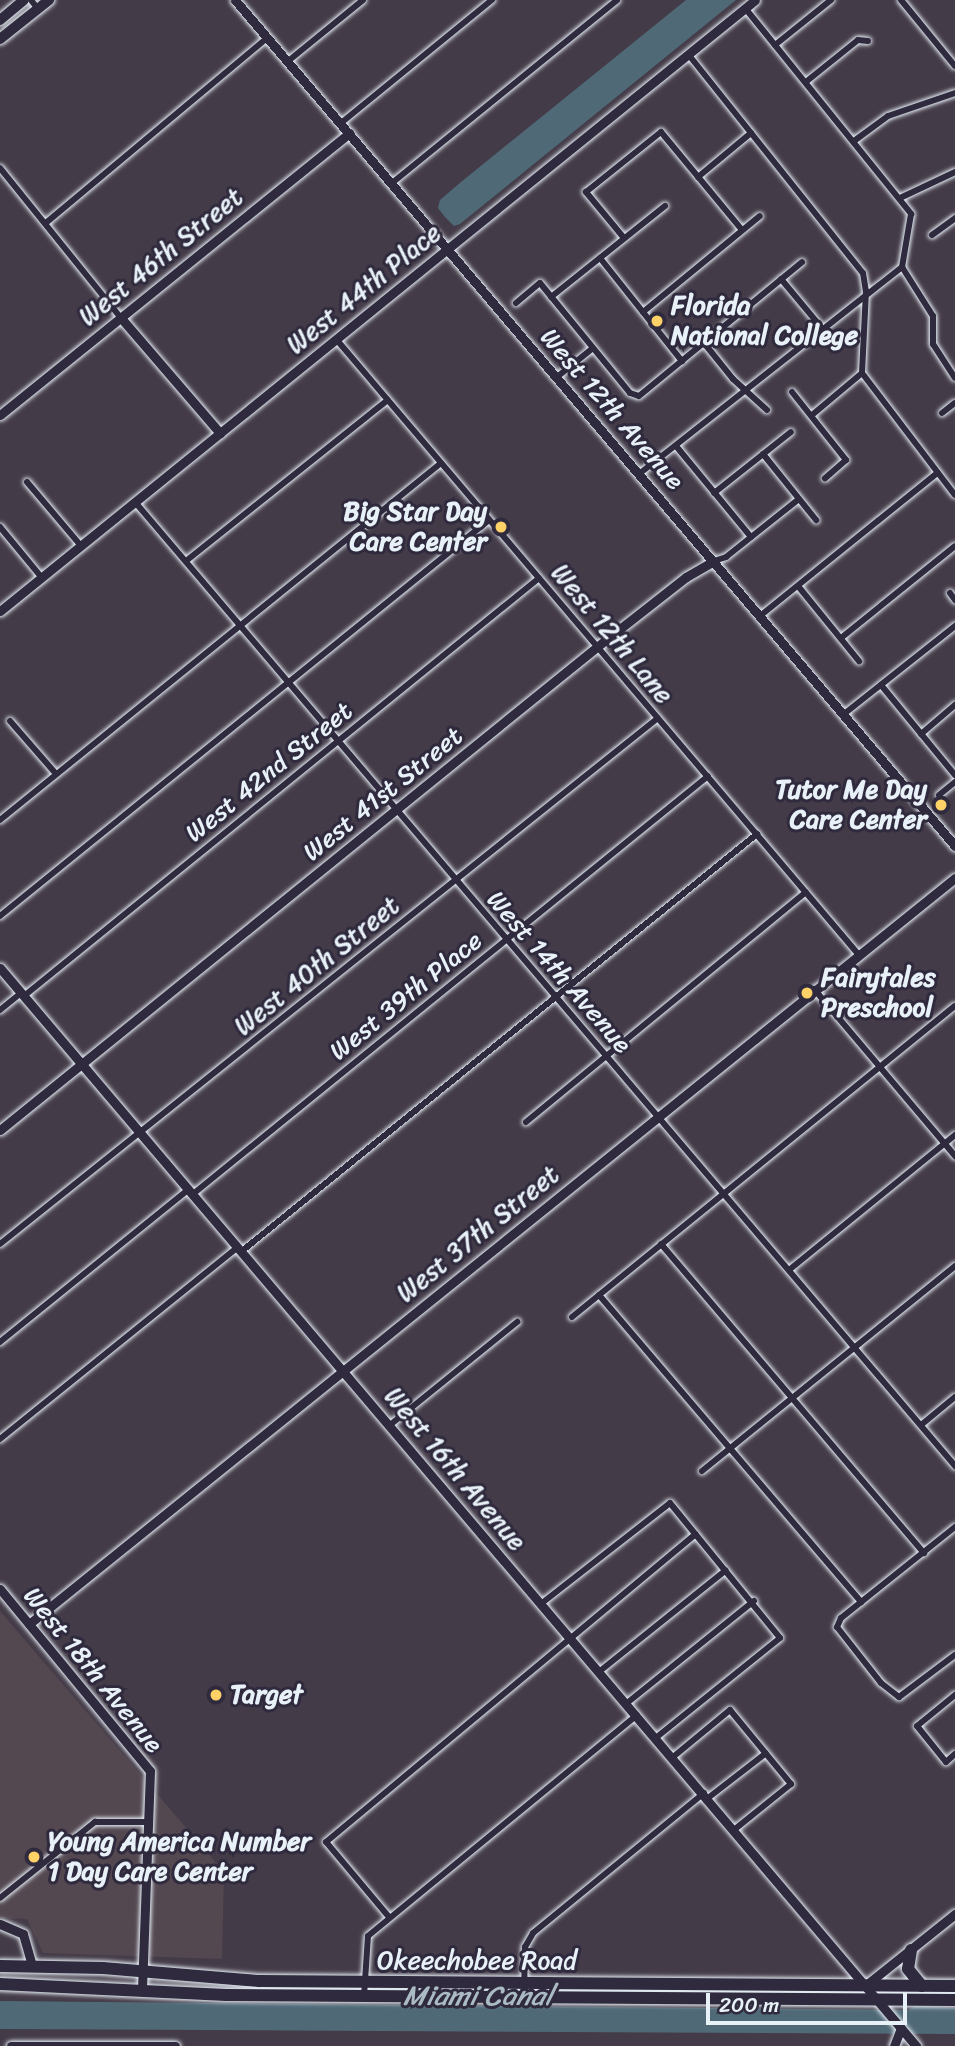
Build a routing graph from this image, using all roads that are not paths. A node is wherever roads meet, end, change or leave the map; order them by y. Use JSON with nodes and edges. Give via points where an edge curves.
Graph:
{"nodes":[{"id":1,"x":24,"y":0,"type":"edge"},
{"id":2,"x":49,"y":0,"type":"edge"},
{"id":3,"x":363,"y":0,"type":"edge"},
{"id":4,"x":492,"y":0,"type":"edge"},
{"id":5,"x":617,"y":0,"type":"edge"},
{"id":6,"x":755,"y":0,"type":"edge"},
{"id":7,"x":831,"y":0,"type":"edge"},
{"id":8,"x":901,"y":0,"type":"edge"},
{"id":9,"x":239,"y":2,"type":"edge"},
{"id":10,"x":35,"y":4,"type":"edge"},
{"id":11,"x":745,"y":8,"type":"junction"},
{"id":12,"x":0,"y":20,"type":"edge"},
{"id":13,"x":267,"y":38,"type":"junction"},
{"id":14,"x":0,"y":39,"type":"edge"},
{"id":15,"x":869,"y":41,"type":"dead end"},
{"id":16,"x":775,"y":44,"type":"junction"},
{"id":17,"x":688,"y":54,"type":"junction"},
{"id":18,"x":287,"y":62,"type":"junction"},
{"id":19,"x":955,"y":66,"type":"edge"},
{"id":20,"x":807,"y":81,"type":"junction"},
{"id":21,"x":955,"y":93,"type":"edge"},
{"id":22,"x":341,"y":123,"type":"junction"},
{"id":23,"x":349,"y":133,"type":"junction"},
{"id":24,"x":751,"y":133,"type":"junction"},
{"id":25,"x":855,"y":141,"type":"junction"},
{"id":26,"x":0,"y":168,"type":"edge"},
{"id":27,"x":955,"y":172,"type":"edge"},
{"id":28,"x":698,"y":177,"type":"junction"},
{"id":29,"x":392,"y":183,"type":"junction"},
{"id":30,"x":900,"y":198,"type":"junction"},
{"id":31,"x":665,"y":206,"type":"dead end"},
{"id":32,"x":760,"y":216,"type":"dead end"},
{"id":33,"x":955,"y":218,"type":"edge"},
{"id":34,"x":47,"y":222,"type":"junction"},
{"id":35,"x":742,"y":230,"type":"junction"},
{"id":36,"x":932,"y":235,"type":"dead end"},
{"id":37,"x":624,"y":238,"type":"junction"},
{"id":38,"x":447,"y":249,"type":"junction"},
{"id":39,"x":600,"y":258,"type":"junction"},
{"id":40,"x":802,"y":262,"type":"dead end"},
{"id":41,"x":902,"y":267,"type":"junction"},
{"id":42,"x":781,"y":279,"type":"junction"},
{"id":43,"x":866,"y":291,"type":"junction"},
{"id":44,"x":551,"y":297,"type":"junction"},
{"id":45,"x":516,"y":303,"type":"dead end"},
{"id":46,"x":643,"y":312,"type":"junction"},
{"id":47,"x":121,"y":318,"type":"junction"},
{"id":48,"x":821,"y":327,"type":"junction"},
{"id":49,"x":336,"y":339,"type":"junction"},
{"id":50,"x":704,"y":343,"type":"junction"},
{"id":51,"x":593,"y":348,"type":"junction"},
{"id":52,"x":682,"y":361,"type":"junction"},
{"id":53,"x":862,"y":373,"type":"junction"},
{"id":54,"x":557,"y":377,"type":"junction"},
{"id":55,"x":955,"y":378,"type":"edge"},
{"id":56,"x":745,"y":387,"type":"junction"},
{"id":57,"x":792,"y":392,"type":"dead end"},
{"id":58,"x":388,"y":400,"type":"junction"},
{"id":59,"x":955,"y":403,"type":"edge"},
{"id":60,"x":767,"y":410,"type":"dead end"},
{"id":61,"x":942,"y":413,"type":"dead end"},
{"id":62,"x":0,"y":415,"type":"edge"},
{"id":63,"x":812,"y":415,"type":"junction"},
{"id":64,"x":791,"y":432,"type":"dead end"},
{"id":65,"x":220,"y":433,"type":"junction"},
{"id":66,"x":676,"y":446,"type":"junction"},
{"id":67,"x":763,"y":454,"type":"junction"},
{"id":68,"x":441,"y":463,"type":"junction"},
{"id":69,"x":937,"y":473,"type":"junction"},
{"id":70,"x":639,"y":474,"type":"junction"},
{"id":71,"x":825,"y":478,"type":"dead end"},
{"id":72,"x":27,"y":482,"type":"dead end"},
{"id":73,"x":714,"y":493,"type":"junction"},
{"id":74,"x":955,"y":495,"type":"edge"},
{"id":75,"x":799,"y":499,"type":"junction"},
{"id":76,"x":135,"y":502,"type":"junction"},
{"id":77,"x":489,"y":520,"type":"junction"},
{"id":78,"x":816,"y":520,"type":"dead end"},
{"id":79,"x":0,"y":527,"type":"edge"},
{"id":80,"x":751,"y":537,"type":"junction"},
{"id":81,"x":81,"y":546,"type":"junction"},
{"id":82,"x":955,"y":546,"type":"edge"},
{"id":83,"x":186,"y":561,"type":"junction"},
{"id":84,"x":714,"y":561,"type":"junction"},
{"id":85,"x":42,"y":578,"type":"junction"},
{"id":86,"x":539,"y":578,"type":"junction"},
{"id":87,"x":798,"y":586,"type":"junction"},
{"id":88,"x":950,"y":593,"type":"dead end"},
{"id":89,"x":955,"y":600,"type":"edge"},
{"id":90,"x":0,"y":611,"type":"edge"},
{"id":91,"x":760,"y":616,"type":"junction"},
{"id":92,"x":240,"y":624,"type":"junction"},
{"id":93,"x":955,"y":625,"type":"edge"},
{"id":94,"x":841,"y":638,"type":"junction"},
{"id":95,"x":598,"y":646,"type":"junction"},
{"id":96,"x":859,"y":661,"type":"dead end"},
{"id":97,"x":288,"y":683,"type":"junction"},
{"id":98,"x":881,"y":685,"type":"junction"},
{"id":99,"x":955,"y":705,"type":"edge"},
{"id":100,"x":844,"y":714,"type":"junction"},
{"id":101,"x":658,"y":718,"type":"junction"},
{"id":102,"x":10,"y":720,"type":"dead end"},
{"id":103,"x":921,"y":734,"type":"junction"},
{"id":104,"x":338,"y":741,"type":"junction"},
{"id":105,"x":56,"y":774,"type":"junction"},
{"id":106,"x":955,"y":775,"type":"edge"},
{"id":107,"x":708,"y":776,"type":"junction"},
{"id":108,"x":955,"y":782,"type":"edge"},
{"id":109,"x":939,"y":795,"type":"dead end"},
{"id":110,"x":396,"y":810,"type":"junction"},
{"id":111,"x":0,"y":820,"type":"edge"},
{"id":112,"x":757,"y":834,"type":"junction"},
{"id":113,"x":955,"y":846,"type":"edge"},
{"id":114,"x":955,"y":878,"type":"edge"},
{"id":115,"x":455,"y":880,"type":"junction"},
{"id":116,"x":806,"y":892,"type":"junction"},
{"id":117,"x":0,"y":916,"type":"edge"},
{"id":118,"x":506,"y":940,"type":"junction"},
{"id":119,"x":859,"y":955,"type":"junction"},
{"id":120,"x":0,"y":968,"type":"edge"},
{"id":121,"x":814,"y":989,"type":"junction"},
{"id":122,"x":23,"y":994,"type":"junction"},
{"id":123,"x":555,"y":998,"type":"junction"},
{"id":124,"x":955,"y":1006,"type":"edge"},
{"id":125,"x":0,"y":1010,"type":"edge"},
{"id":126,"x":606,"y":1055,"type":"junction"},
{"id":127,"x":82,"y":1064,"type":"junction"},
{"id":128,"x":880,"y":1067,"type":"junction"},
{"id":129,"x":656,"y":1117,"type":"junction"},
{"id":130,"x":526,"y":1122,"type":"dead end"},
{"id":131,"x":0,"y":1130,"type":"edge"},
{"id":132,"x":140,"y":1132,"type":"junction"},
{"id":133,"x":955,"y":1135,"type":"edge"},
{"id":134,"x":945,"y":1144,"type":"junction"},
{"id":135,"x":955,"y":1156,"type":"edge"},
{"id":136,"x":191,"y":1191,"type":"junction"},
{"id":137,"x":724,"y":1193,"type":"junction"},
{"id":138,"x":0,"y":1244,"type":"edge"},
{"id":139,"x":661,"y":1244,"type":"junction"},
{"id":140,"x":240,"y":1249,"type":"junction"},
{"id":141,"x":955,"y":1266,"type":"edge"},
{"id":142,"x":789,"y":1270,"type":"junction"},
{"id":143,"x":599,"y":1295,"type":"junction"},
{"id":144,"x":572,"y":1317,"type":"dead end"},
{"id":145,"x":517,"y":1322,"type":"dead end"},
{"id":146,"x":0,"y":1342,"type":"edge"},
{"id":147,"x":855,"y":1347,"type":"junction"},
{"id":148,"x":343,"y":1370,"type":"junction"},
{"id":149,"x":955,"y":1397,"type":"edge"},
{"id":150,"x":792,"y":1398,"type":"junction"},
{"id":151,"x":390,"y":1425,"type":"junction"},
{"id":152,"x":921,"y":1425,"type":"junction"},
{"id":153,"x":0,"y":1439,"type":"edge"},
{"id":154,"x":731,"y":1448,"type":"junction"},
{"id":155,"x":955,"y":1466,"type":"edge"},
{"id":156,"x":702,"y":1471,"type":"dead end"},
{"id":157,"x":955,"y":1527,"type":"edge"},
{"id":158,"x":696,"y":1534,"type":"junction"},
{"id":159,"x":924,"y":1553,"type":"junction"},
{"id":160,"x":726,"y":1570,"type":"junction"},
{"id":161,"x":0,"y":1589,"type":"edge"},
{"id":162,"x":754,"y":1601,"type":"junction"},
{"id":163,"x":861,"y":1602,"type":"junction"},
{"id":164,"x":542,"y":1603,"type":"junction"},
{"id":165,"x":29,"y":1624,"type":"junction"},
{"id":166,"x":572,"y":1638,"type":"junction"},
{"id":167,"x":955,"y":1655,"type":"edge"},
{"id":168,"x":600,"y":1671,"type":"junction"},
{"id":169,"x":955,"y":1695,"type":"edge"},
{"id":170,"x":627,"y":1703,"type":"junction"},
{"id":171,"x":637,"y":1715,"type":"junction"},
{"id":172,"x":657,"y":1737,"type":"junction"},
{"id":173,"x":766,"y":1753,"type":"junction"},
{"id":174,"x":955,"y":1754,"type":"edge"},
{"id":175,"x":673,"y":1757,"type":"junction"},
{"id":176,"x":706,"y":1796,"type":"junction"},
{"id":177,"x":147,"y":1822,"type":"junction"},
{"id":178,"x":735,"y":1829,"type":"junction"},
{"id":179,"x":0,"y":1898,"type":"edge"},
{"id":180,"x":955,"y":1914,"type":"edge"},
{"id":181,"x":389,"y":1917,"type":"junction"},
{"id":182,"x":0,"y":1924,"type":"edge"},
{"id":183,"x":911,"y":1950,"type":"junction"},
{"id":184,"x":3,"y":1965,"type":"edge"},
{"id":185,"x":32,"y":1966,"type":"junction"},
{"id":186,"x":144,"y":1971,"type":"junction"},
{"id":187,"x":364,"y":1983,"type":"junction"},
{"id":188,"x":524,"y":1983,"type":"junction"},
{"id":189,"x":0,"y":1984,"type":"edge"},
{"id":190,"x":866,"y":1986,"type":"junction"},
{"id":191,"x":922,"y":1986,"type":"junction"},
{"id":192,"x":955,"y":1986,"type":"edge"},
{"id":193,"x":142,"y":1989,"type":"junction"},
{"id":194,"x":363,"y":1996,"type":"junction"},
{"id":195,"x":524,"y":1998,"type":"junction"},
{"id":196,"x":955,"y":2000,"type":"edge"},
{"id":197,"x":880,"y":2003,"type":"junction"},
{"id":198,"x":901,"y":2028,"type":"junction"},
{"id":199,"x":895,"y":2045,"type":"edge"},
{"id":200,"x":10,"y":2046,"type":"edge"},
{"id":201,"x":175,"y":2046,"type":"edge"},
{"id":202,"x":916,"y":2046,"type":"edge"}],
"edges":[{"from":1,"to":12,"type":"main road"},
{"from":2,"to":10,"type":"main road"},
{"from":3,"to":18,"type":"street"},
{"from":4,"to":22,"type":"street"},
{"from":5,"to":29,"type":"street"},
{"from":6,"to":11,"type":"street","name":"West 44th Place"},
{"from":7,"to":16,"type":"street"},
{"from":8,"to":19,"type":"street"},
{"from":9,"to":13,"type":"street","name":"West 12th Avenue"},
{"from":10,"to":14,"type":"main road"},
{"from":11,"to":16,"type":"street"},
{"from":11,"to":17,"type":"street","name":"West 44th Place"},
{"from":13,"to":18,"type":"street","name":"West 12th Avenue"},
{"from":13,"to":34,"type":"street"},
{"from":15,"to":20,"type":"street","via":[[858,40]]},
{"from":16,"to":20,"type":"street"},
{"from":17,"to":24,"type":"street"},
{"from":17,"to":38,"type":"street","name":"West 44th Place"},
{"from":18,"to":22,"type":"street","name":"West 12th Avenue"},
{"from":20,"to":25,"type":"street"},
{"from":21,"to":25,"type":"street","via":[[888,116]]},
{"from":22,"to":23,"type":"street","name":"West 12th Avenue"},
{"from":23,"to":29,"type":"street","name":"West 12th Avenue"},
{"from":23,"to":47,"type":"street","name":"West 46th Street"},
{"from":24,"to":28,"type":"street"},
{"from":24,"to":43,"type":"street","via":[[863,273]]},
{"from":25,"to":30,"type":"street"},
{"from":26,"to":34,"type":"street"},
{"from":27,"to":30,"type":"street"},
{"from":28,"to":35,"type":"street"},
{"from":28,"to":37,"type":"street","via":[[661,132],[586,192]]},
{"from":29,"to":38,"type":"street","name":"West 12th Avenue"},
{"from":30,"to":41,"type":"street","via":[[911,222]]},
{"from":31,"to":37,"type":"street"},
{"from":32,"to":35,"type":"street"},
{"from":33,"to":36,"type":"street"},
{"from":34,"to":47,"type":"street","via":[[50,235]]},
{"from":35,"to":46,"type":"street"},
{"from":37,"to":39,"type":"street"},
{"from":38,"to":49,"type":"street","name":"West 44th Place"},
{"from":38,"to":54,"type":"street","name":"West 12th Avenue"},
{"from":39,"to":44,"type":"street"},
{"from":39,"to":46,"type":"street"},
{"from":40,"to":42,"type":"street"},
{"from":41,"to":43,"type":"street"},
{"from":41,"to":55,"type":"street","via":[[933,316],[933,344]]},
{"from":42,"to":48,"type":"street"},
{"from":42,"to":50,"type":"street"},
{"from":43,"to":48,"type":"street"},
{"from":43,"to":53,"type":"street"},
{"from":44,"to":45,"type":"street","via":[[540,283]]},
{"from":44,"to":51,"type":"street"},
{"from":46,"to":52,"type":"street"},
{"from":47,"to":62,"type":"street","name":"West 46th Street"},
{"from":47,"to":65,"type":"street"},
{"from":48,"to":56,"type":"street"},
{"from":49,"to":58,"type":"street","name":"West 12th Lane"},
{"from":49,"to":65,"type":"street","name":"West 44th Place"},
{"from":50,"to":52,"type":"street"},
{"from":50,"to":56,"type":"street"},
{"from":51,"to":52,"type":"street","via":[[630,393],[639,396]]},
{"from":51,"to":54,"type":"street"},
{"from":53,"to":63,"type":"street"},
{"from":53,"to":69,"type":"street"},
{"from":54,"to":70,"type":"street","name":"West 12th Avenue"},
{"from":56,"to":60,"type":"street"},
{"from":56,"to":66,"type":"street"},
{"from":57,"to":63,"type":"street"},
{"from":58,"to":68,"type":"street","name":"West 12th Lane"},
{"from":58,"to":83,"type":"street"},
{"from":59,"to":61,"type":"street"},
{"from":63,"to":71,"type":"street","via":[[846,460]]},
{"from":64,"to":67,"type":"street"},
{"from":65,"to":76,"type":"street","name":"West 44th Place"},
{"from":66,"to":70,"type":"street"},
{"from":66,"to":73,"type":"street"},
{"from":67,"to":73,"type":"street"},
{"from":67,"to":75,"type":"street"},
{"from":68,"to":77,"type":"street","name":"West 12th Lane"},
{"from":68,"to":92,"type":"street"},
{"from":69,"to":74,"type":"street"},
{"from":69,"to":87,"type":"street"},
{"from":70,"to":84,"type":"street","name":"West 12th Avenue"},
{"from":72,"to":81,"type":"street"},
{"from":73,"to":80,"type":"street"},
{"from":75,"to":78,"type":"street"},
{"from":75,"to":80,"type":"street","name":"West 41st Street"},
{"from":76,"to":81,"type":"street","name":"West 44th Place"},
{"from":76,"to":83,"type":"street","name":"West 14th Avenue"},
{"from":77,"to":86,"type":"street","name":"West 12th Lane"},
{"from":77,"to":97,"type":"street"},
{"from":79,"to":85,"type":"street"},
{"from":80,"to":84,"type":"street","name":"West 41st Street"},
{"from":81,"to":85,"type":"street","name":"West 44th Place"},
{"from":82,"to":94,"type":"street"},
{"from":83,"to":92,"type":"street","name":"West 14th Avenue"},
{"from":84,"to":91,"type":"street","name":"West 12th Avenue"},
{"from":84,"to":95,"type":"street","name":"West 41st Street","via":[[686,577]]},
{"from":85,"to":90,"type":"street","name":"West 44th Place"},
{"from":86,"to":95,"type":"street","name":"West 12th Lane"},
{"from":86,"to":104,"type":"street","name":"West 42nd Street"},
{"from":87,"to":91,"type":"street"},
{"from":87,"to":94,"type":"street"},
{"from":88,"to":89,"type":"street"},
{"from":91,"to":100,"type":"street","name":"West 12th Avenue"},
{"from":92,"to":97,"type":"street","name":"West 14th Avenue"},
{"from":92,"to":105,"type":"street"},
{"from":93,"to":98,"type":"street"},
{"from":94,"to":96,"type":"street"},
{"from":95,"to":101,"type":"street","name":"West 12th Lane"},
{"from":95,"to":110,"type":"street","name":"West 41st Street"},
{"from":97,"to":104,"type":"street","name":"West 14th Avenue"},
{"from":97,"to":117,"type":"street"},
{"from":98,"to":100,"type":"street"},
{"from":98,"to":103,"type":"street"},
{"from":99,"to":103,"type":"street"},
{"from":100,"to":113,"type":"street","name":"West 12th Avenue"},
{"from":101,"to":107,"type":"street","name":"West 12th Lane"},
{"from":101,"to":115,"type":"street","name":"West 40th Street"},
{"from":102,"to":105,"type":"street"},
{"from":103,"to":106,"type":"street"},
{"from":104,"to":110,"type":"street","name":"West 14th Avenue"},
{"from":104,"to":122,"type":"street","name":"West 42nd Street"},
{"from":105,"to":111,"type":"street"},
{"from":107,"to":112,"type":"street","name":"West 12th Lane"},
{"from":107,"to":118,"type":"street","name":"West 39th Place"},
{"from":108,"to":109,"type":"street"},
{"from":110,"to":115,"type":"street","name":"West 14th Avenue"},
{"from":110,"to":127,"type":"street","name":"West 41st Street"},
{"from":112,"to":116,"type":"street","name":"West 12th Lane"},
{"from":112,"to":123,"type":"street"},
{"from":114,"to":119,"type":"street","name":"West 37th Street"},
{"from":115,"to":118,"type":"street","name":"West 14th Avenue"},
{"from":115,"to":132,"type":"street","name":"West 40th Street"},
{"from":116,"to":119,"type":"street","name":"West 12th Lane"},
{"from":116,"to":126,"type":"street"},
{"from":118,"to":123,"type":"street","name":"West 14th Avenue"},
{"from":118,"to":136,"type":"street","name":"West 39th Place"},
{"from":119,"to":121,"type":"street","name":"West 37th Street"},
{"from":120,"to":122,"type":"street","name":"West 16th Avenue"},
{"from":121,"to":128,"type":"street"},
{"from":121,"to":129,"type":"street","name":"West 37th Street"},
{"from":122,"to":125,"type":"street","name":"West 42nd Street"},
{"from":122,"to":127,"type":"street","name":"West 16th Avenue"},
{"from":123,"to":126,"type":"street","name":"West 14th Avenue"},
{"from":123,"to":140,"type":"street"},
{"from":124,"to":128,"type":"street"},
{"from":126,"to":129,"type":"street","name":"West 14th Avenue"},
{"from":126,"to":130,"type":"street"},
{"from":127,"to":131,"type":"street","name":"West 41st Street"},
{"from":127,"to":132,"type":"street","name":"West 16th Avenue"},
{"from":128,"to":134,"type":"street"},
{"from":128,"to":137,"type":"street"},
{"from":129,"to":137,"type":"street","name":"West 14th Avenue"},
{"from":129,"to":148,"type":"street","name":"West 37th Street"},
{"from":132,"to":136,"type":"street","name":"West 16th Avenue"},
{"from":132,"to":138,"type":"street","name":"West 40th Street"},
{"from":133,"to":134,"type":"street"},
{"from":134,"to":135,"type":"street"},
{"from":134,"to":142,"type":"street"},
{"from":136,"to":140,"type":"street","name":"West 16th Avenue"},
{"from":136,"to":146,"type":"street","name":"West 39th Place"},
{"from":137,"to":139,"type":"street"},
{"from":137,"to":142,"type":"street","name":"West 14th Avenue"},
{"from":139,"to":143,"type":"street"},
{"from":139,"to":150,"type":"street"},
{"from":140,"to":148,"type":"street","name":"West 16th Avenue"},
{"from":140,"to":153,"type":"street"},
{"from":141,"to":147,"type":"street"},
{"from":142,"to":147,"type":"street","name":"West 14th Avenue"},
{"from":143,"to":144,"type":"street"},
{"from":143,"to":154,"type":"street"},
{"from":145,"to":151,"type":"street"},
{"from":147,"to":150,"type":"street"},
{"from":147,"to":152,"type":"street","name":"West 14th Avenue"},
{"from":148,"to":151,"type":"street","name":"West 16th Avenue"},
{"from":148,"to":165,"type":"street","name":"West 37th Street"},
{"from":149,"to":152,"type":"street"},
{"from":150,"to":154,"type":"street"},
{"from":150,"to":159,"type":"street"},
{"from":151,"to":164,"type":"street","name":"West 16th Avenue"},
{"from":152,"to":155,"type":"street","name":"West 14th Avenue"},
{"from":154,"to":156,"type":"street"},
{"from":154,"to":163,"type":"street"},
{"from":157,"to":159,"type":"street"},
{"from":158,"to":160,"type":"street"},
{"from":158,"to":164,"type":"street","via":[[670,1503]]},
{"from":158,"to":166,"type":"street"},
{"from":159,"to":163,"type":"street"},
{"from":160,"to":162,"type":"street"},
{"from":160,"to":168,"type":"street"},
{"from":161,"to":165,"type":"street","name":"West 18th Avenue"},
{"from":162,"to":170,"type":"street"},
{"from":162,"to":172,"type":"street","via":[[780,1638]]},
{"from":163,"to":167,"type":"street","via":[[837,1627],[892,1694],[906,1695]]},
{"from":164,"to":166,"type":"street","name":"West 16th Avenue"},
{"from":165,"to":177,"type":"street","name":"West 18th Avenue","via":[[150,1771]]},
{"from":166,"to":168,"type":"street","name":"West 16th Avenue"},
{"from":166,"to":181,"type":"street","via":[[326,1842]]},
{"from":168,"to":170,"type":"street","name":"West 16th Avenue"},
{"from":169,"to":174,"type":"street","via":[[917,1726],[946,1762]]},
{"from":170,"to":171,"type":"street","name":"West 16th Avenue"},
{"from":171,"to":172,"type":"street","name":"West 16th Avenue"},
{"from":171,"to":181,"type":"street"},
{"from":172,"to":175,"type":"street","name":"West 16th Avenue"},
{"from":173,"to":175,"type":"street","via":[[730,1710]]},
{"from":173,"to":176,"type":"street"},
{"from":173,"to":178,"type":"street","via":[[792,1783]]},
{"from":175,"to":176,"type":"street","name":"West 16th Avenue"},
{"from":176,"to":178,"type":"street","name":"West 16th Avenue"},
{"from":176,"to":188,"type":"street","via":[[533,1933],[526,1947]]},
{"from":177,"to":179,"type":"street","via":[[95,1822]]},
{"from":177,"to":186,"type":"street","name":"West 18th Avenue"},
{"from":178,"to":190,"type":"street","name":"West 16th Avenue"},
{"from":180,"to":183,"type":"street"},
{"from":181,"to":187,"type":"street","via":[[368,1936]]},
{"from":182,"to":185,"type":"street","via":[[20,1928]]},
{"from":183,"to":190,"type":"street"},
{"from":183,"to":191,"type":"highway","via":[[908,1969]]},
{"from":184,"to":185,"type":"highway","name":"Okeechobee Road"},
{"from":185,"to":186,"type":"highway","name":"Okeechobee Road"},
{"from":186,"to":187,"type":"highway","name":"Okeechobee Road","via":[[258,1981]]},
{"from":186,"to":193,"type":"street","name":"West 18th Avenue"},
{"from":187,"to":188,"type":"highway","name":"Okeechobee Road"},
{"from":187,"to":194,"type":"street"},
{"from":188,"to":190,"type":"highway","name":"Okeechobee Road"},
{"from":188,"to":195,"type":"street"},
{"from":189,"to":193,"type":"highway","name":"Okeechobee Road"},
{"from":190,"to":191,"type":"highway","name":"Okeechobee Road"},
{"from":190,"to":197,"type":"street","name":"West 16th Avenue"},
{"from":191,"to":192,"type":"highway","name":"Okeechobee Road"},
{"from":193,"to":194,"type":"highway","name":"Okeechobee Road"},
{"from":194,"to":195,"type":"highway","name":"Okeechobee Road"},
{"from":195,"to":197,"type":"highway","name":"Okeechobee Road"},
{"from":196,"to":197,"type":"highway","name":"Okeechobee Road"},
{"from":197,"to":198,"type":"street","name":"West 16th Avenue"},
{"from":198,"to":199,"type":"street"},
{"from":198,"to":202,"type":"street","name":"West 16th Avenue"},
{"from":200,"to":201,"type":"street"}]}
